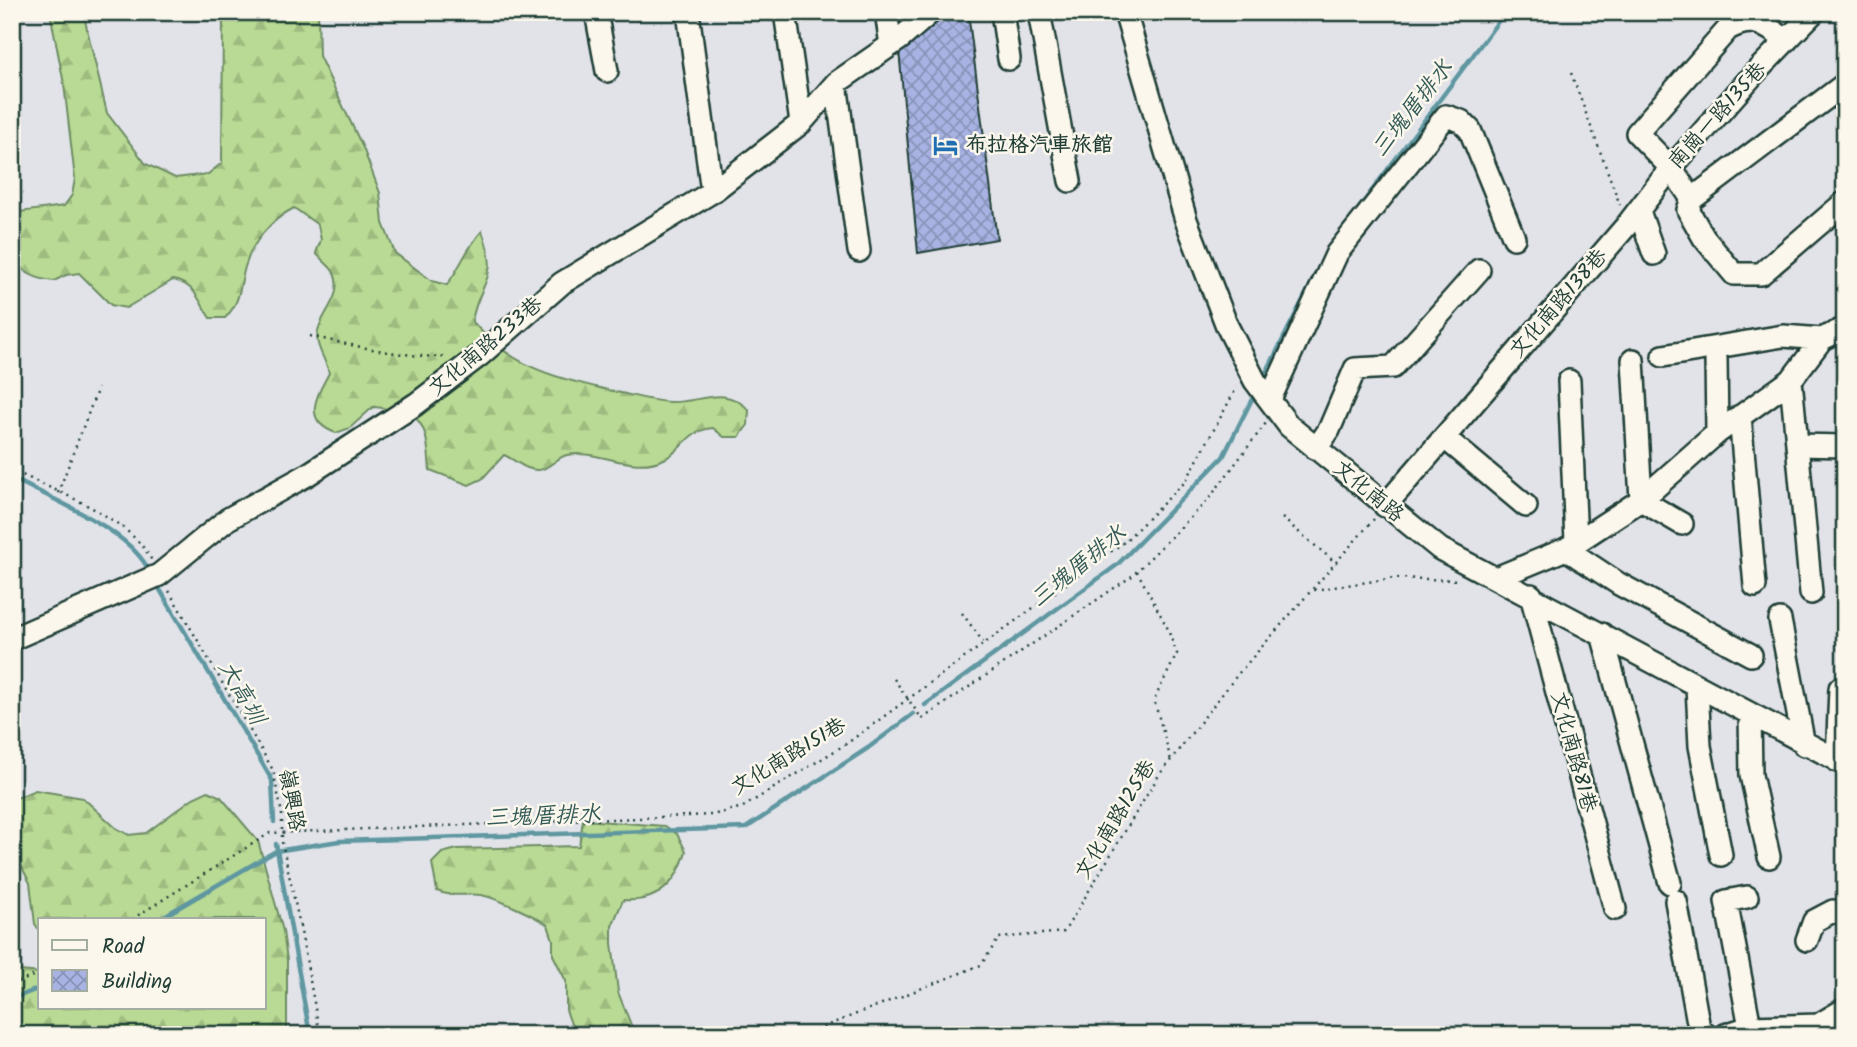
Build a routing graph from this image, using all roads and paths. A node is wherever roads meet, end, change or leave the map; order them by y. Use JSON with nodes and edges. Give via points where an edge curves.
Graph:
{"nodes":[{"id":1,"x":596,"y":12,"type":"edge"},
{"id":2,"x":688,"y":12,"type":"edge"},
{"id":3,"x":785,"y":12,"type":"edge"},
{"id":4,"x":886,"y":12,"type":"edge"},
{"id":5,"x":931,"y":12,"type":"edge"},
{"id":6,"x":1002,"y":12,"type":"edge"},
{"id":7,"x":1039,"y":12,"type":"edge"},
{"id":8,"x":1125,"y":12,"type":"edge"},
{"id":9,"x":1814,"y":12,"type":"edge"},
{"id":10,"x":1787,"y":40,"type":"junction"},
{"id":11,"x":891,"y":45,"type":"junction"},
{"id":12,"x":1009,"y":59,"type":"dead end"},
{"id":13,"x":607,"y":71,"type":"dead end"},
{"id":14,"x":1571,"y":73,"type":"dead end"},
{"id":15,"x":836,"y":83,"type":"junction"},
{"id":16,"x":1845,"y":84,"type":"edge"},
{"id":17,"x":801,"y":123,"type":"junction"},
{"id":18,"x":1671,"y":168,"type":"junction"},
{"id":19,"x":1070,"y":181,"type":"dead end"},
{"id":20,"x":712,"y":192,"type":"junction"},
{"id":21,"x":1692,"y":199,"type":"junction"},
{"id":22,"x":1845,"y":202,"type":"edge"},
{"id":23,"x":1633,"y":218,"type":"junction"},
{"id":24,"x":1514,"y":238,"type":"dead end"},
{"id":25,"x":859,"y":251,"type":"dead end"},
{"id":26,"x":1654,"y":254,"type":"dead end"},
{"id":27,"x":1479,"y":270,"type":"dead end"},
{"id":28,"x":1845,"y":328,"type":"edge"},
{"id":29,"x":310,"y":337,"type":"dead end"},
{"id":30,"x":1822,"y":339,"type":"junction"},
{"id":31,"x":479,"y":356,"type":"junction"},
{"id":32,"x":1663,"y":356,"type":"dead end"},
{"id":33,"x":1716,"y":358,"type":"dead end"},
{"id":34,"x":1633,"y":360,"type":"dead end"},
{"id":35,"x":1248,"y":366,"type":"junction"},
{"id":36,"x":1791,"y":380,"type":"junction"},
{"id":37,"x":1569,"y":381,"type":"dead end"},
{"id":38,"x":98,"y":388,"type":"dead end"},
{"id":39,"x":1273,"y":404,"type":"junction"},
{"id":40,"x":1740,"y":416,"type":"junction"},
{"id":41,"x":1717,"y":433,"type":"junction"},
{"id":42,"x":1445,"y":438,"type":"junction"},
{"id":43,"x":1797,"y":445,"type":"junction"},
{"id":44,"x":1845,"y":446,"type":"edge"},
{"id":45,"x":1316,"y":449,"type":"junction"},
{"id":46,"x":12,"y":467,"type":"edge"},
{"id":47,"x":58,"y":493,"type":"junction"},
{"id":48,"x":1641,"y":500,"type":"junction"},
{"id":49,"x":1385,"y":506,"type":"junction"},
{"id":50,"x":1525,"y":506,"type":"dead end"},
{"id":51,"x":1282,"y":518,"type":"dead end"},
{"id":52,"x":1682,"y":524,"type":"dead end"},
{"id":53,"x":1571,"y":546,"type":"junction"},
{"id":54,"x":1336,"y":563,"type":"junction"},
{"id":55,"x":1137,"y":571,"type":"junction"},
{"id":56,"x":159,"y":575,"type":"junction"},
{"id":57,"x":1496,"y":578,"type":"junction"},
{"id":58,"x":1469,"y":580,"type":"dead end"},
{"id":59,"x":1755,"y":586,"type":"dead end"},
{"id":60,"x":1314,"y":590,"type":"junction"},
{"id":61,"x":1811,"y":593,"type":"dead end"},
{"id":62,"x":1531,"y":596,"type":"junction"},
{"id":63,"x":962,"y":613,"type":"dead end"},
{"id":64,"x":1780,"y":620,"type":"dead end"},
{"id":65,"x":1602,"y":634,"type":"junction"},
{"id":66,"x":12,"y":639,"type":"edge"},
{"id":67,"x":983,"y":642,"type":"junction"},
{"id":68,"x":1751,"y":656,"type":"dead end"},
{"id":69,"x":894,"y":679,"type":"dead end"},
{"id":70,"x":1698,"y":686,"type":"junction"},
{"id":71,"x":1845,"y":687,"type":"edge"},
{"id":72,"x":908,"y":700,"type":"junction"},
{"id":73,"x":1750,"y":714,"type":"junction"},
{"id":74,"x":1804,"y":745,"type":"junction"},
{"id":75,"x":1171,"y":760,"type":"junction"},
{"id":76,"x":1841,"y":763,"type":"edge"},
{"id":77,"x":1721,"y":855,"type":"dead end"},
{"id":78,"x":1769,"y":857,"type":"dead end"},
{"id":79,"x":1747,"y":897,"type":"dead end"},
{"id":80,"x":1615,"y":909,"type":"dead end"},
{"id":81,"x":1845,"y":914,"type":"edge"},
{"id":82,"x":134,"y":918,"type":"edge"},
{"id":83,"x":1807,"y":940,"type":"dead end"},
{"id":84,"x":38,"y":974,"type":"edge"},
{"id":85,"x":12,"y":985,"type":"edge"},
{"id":86,"x":1845,"y":1009,"type":"edge"},
{"id":87,"x":1750,"y":1027,"type":"junction"},
{"id":88,"x":1819,"y":1030,"type":"edge"},
{"id":89,"x":320,"y":1035,"type":"edge"},
{"id":90,"x":803,"y":1035,"type":"edge"},
{"id":91,"x":1706,"y":1035,"type":"edge"},
{"id":92,"x":1725,"y":1035,"type":"edge"}],
"edges":[{"from":1,"to":13,"type":"street"},
{"from":2,"to":20,"type":"street"},
{"from":3,"to":17,"type":"street"},
{"from":4,"to":11,"type":"street"},
{"from":5,"to":11,"type":"street","name":"文化南路233巷"},
{"from":6,"to":12,"type":"street"},
{"from":7,"to":19,"type":"street"},
{"from":8,"to":35,"type":"street","name":"文化南路","via":[[1186,220],[1227,326]]},
{"from":9,"to":10,"type":"street","name":"南崗一路135巷"},
{"from":10,"to":18,"type":"street","name":"南崗一路135巷"},
{"from":10,"to":18,"type":"street","via":[[1758,22],[1743,21],[1728,29],[1637,133]]},
{"from":11,"to":15,"type":"street","name":"文化南路233巷"},
{"from":14,"to":23,"type":"path"},
{"from":15,"to":17,"type":"street","name":"文化南路233巷"},
{"from":15,"to":25,"type":"street"},
{"from":16,"to":21,"type":"street"},
{"from":17,"to":20,"type":"street","name":"文化南路233巷"},
{"from":18,"to":21,"type":"street"},
{"from":18,"to":23,"type":"street","name":"南崗一路135巷"},
{"from":20,"to":31,"type":"street","name":"文化南路233巷","via":[[562,283]]},
{"from":21,"to":22,"type":"street","via":[[1688,210],[1734,274],[1761,274]]},
{"from":23,"to":26,"type":"street"},
{"from":23,"to":42,"type":"street","name":"文化南路138巷"},
{"from":24,"to":39,"type":"street","via":[[1470,130],[1446,116],[1337,253]]},
{"from":27,"to":45,"type":"street","via":[[1393,367],[1355,369]]},
{"from":28,"to":30,"type":"street"},
{"from":29,"to":31,"type":"path","via":[[422,357]]},
{"from":30,"to":32,"type":"street","via":[[1783,335]]},
{"from":30,"to":36,"type":"street"},
{"from":31,"to":56,"type":"street","name":"文化南路233巷","via":[[416,404],[307,475],[228,519]]},
{"from":33,"to":41,"type":"street"},
{"from":34,"to":48,"type":"street"},
{"from":35,"to":39,"type":"street","name":"文化南路"},
{"from":35,"to":67,"type":"path","name":"文化南路151巷","via":[[1186,481],[1124,542]]},
{"from":36,"to":40,"type":"street"},
{"from":36,"to":43,"type":"street"},
{"from":37,"to":53,"type":"street"},
{"from":38,"to":47,"type":"path"},
{"from":39,"to":45,"type":"street","name":"文化南路","via":[[1289,426]]},
{"from":39,"to":55,"type":"path","via":[[1208,500]]},
{"from":40,"to":41,"type":"street"},
{"from":40,"to":59,"type":"street"},
{"from":41,"to":48,"type":"street"},
{"from":42,"to":49,"type":"street","name":"文化南路138巷"},
{"from":42,"to":50,"type":"street"},
{"from":43,"to":44,"type":"street"},
{"from":43,"to":61,"type":"street"},
{"from":45,"to":49,"type":"street","name":"文化南路"},
{"from":46,"to":47,"type":"path","name":"嶺興路"},
{"from":47,"to":56,"type":"path","name":"嶺興路","via":[[117,522],[145,546]]},
{"from":48,"to":52,"type":"street"},
{"from":48,"to":53,"type":"street"},
{"from":49,"to":54,"type":"path","name":"文化南路125巷"},
{"from":49,"to":57,"type":"street","name":"文化南路","via":[[1440,550]]},
{"from":51,"to":54,"type":"path"},
{"from":53,"to":57,"type":"street"},
{"from":53,"to":68,"type":"street","via":[[1619,584]]},
{"from":54,"to":60,"type":"path","name":"文化南路125巷"},
{"from":55,"to":72,"type":"path","via":[[922,719]]},
{"from":55,"to":75,"type":"path","via":[[1177,654],[1154,700]]},
{"from":56,"to":66,"type":"street","name":"文化南路233巷"},
{"from":56,"to":89,"type":"path","name":"嶺興路","bridge":true,"via":[[273,770],[282,842]]},
{"from":57,"to":62,"type":"street","name":"文化南路"},
{"from":58,"to":60,"type":"path","via":[[1394,578]]},
{"from":60,"to":75,"type":"path","name":"文化南路125巷","via":[[1238,674]]},
{"from":62,"to":65,"type":"street","name":"文化南路"},
{"from":62,"to":80,"type":"street","name":"文化南路81巷"},
{"from":63,"to":67,"type":"path"},
{"from":64,"to":74,"type":"street"},
{"from":65,"to":70,"type":"street","name":"文化南路"},
{"from":65,"to":91,"type":"street","via":[[1673,892],[1699,1028]]},
{"from":67,"to":72,"type":"path","name":"文化南路151巷"},
{"from":69,"to":72,"type":"path"},
{"from":70,"to":73,"type":"street","name":"文化南路"},
{"from":70,"to":77,"type":"street","via":[[1700,746]]},
{"from":71,"to":76,"type":"street","via":[[1840,688]]},
{"from":72,"to":82,"type":"path","name":"文化南路151巷","via":[[743,807],[712,814],[270,833]]},
{"from":73,"to":74,"type":"street","name":"文化南路"},
{"from":73,"to":78,"type":"street","via":[[1751,775]]},
{"from":74,"to":76,"type":"street","name":"文化南路"},
{"from":75,"to":90,"type":"path","name":"文化南路125巷","via":[[1064,932],[999,938],[982,965]]},
{"from":79,"to":87,"type":"street","via":[[1726,901]]},
{"from":81,"to":83,"type":"street","via":[[1833,911],[1814,921]]},
{"from":84,"to":85,"type":"path"},
{"from":86,"to":88,"type":"street"},
{"from":87,"to":88,"type":"street"},
{"from":87,"to":92,"type":"street"}]}
